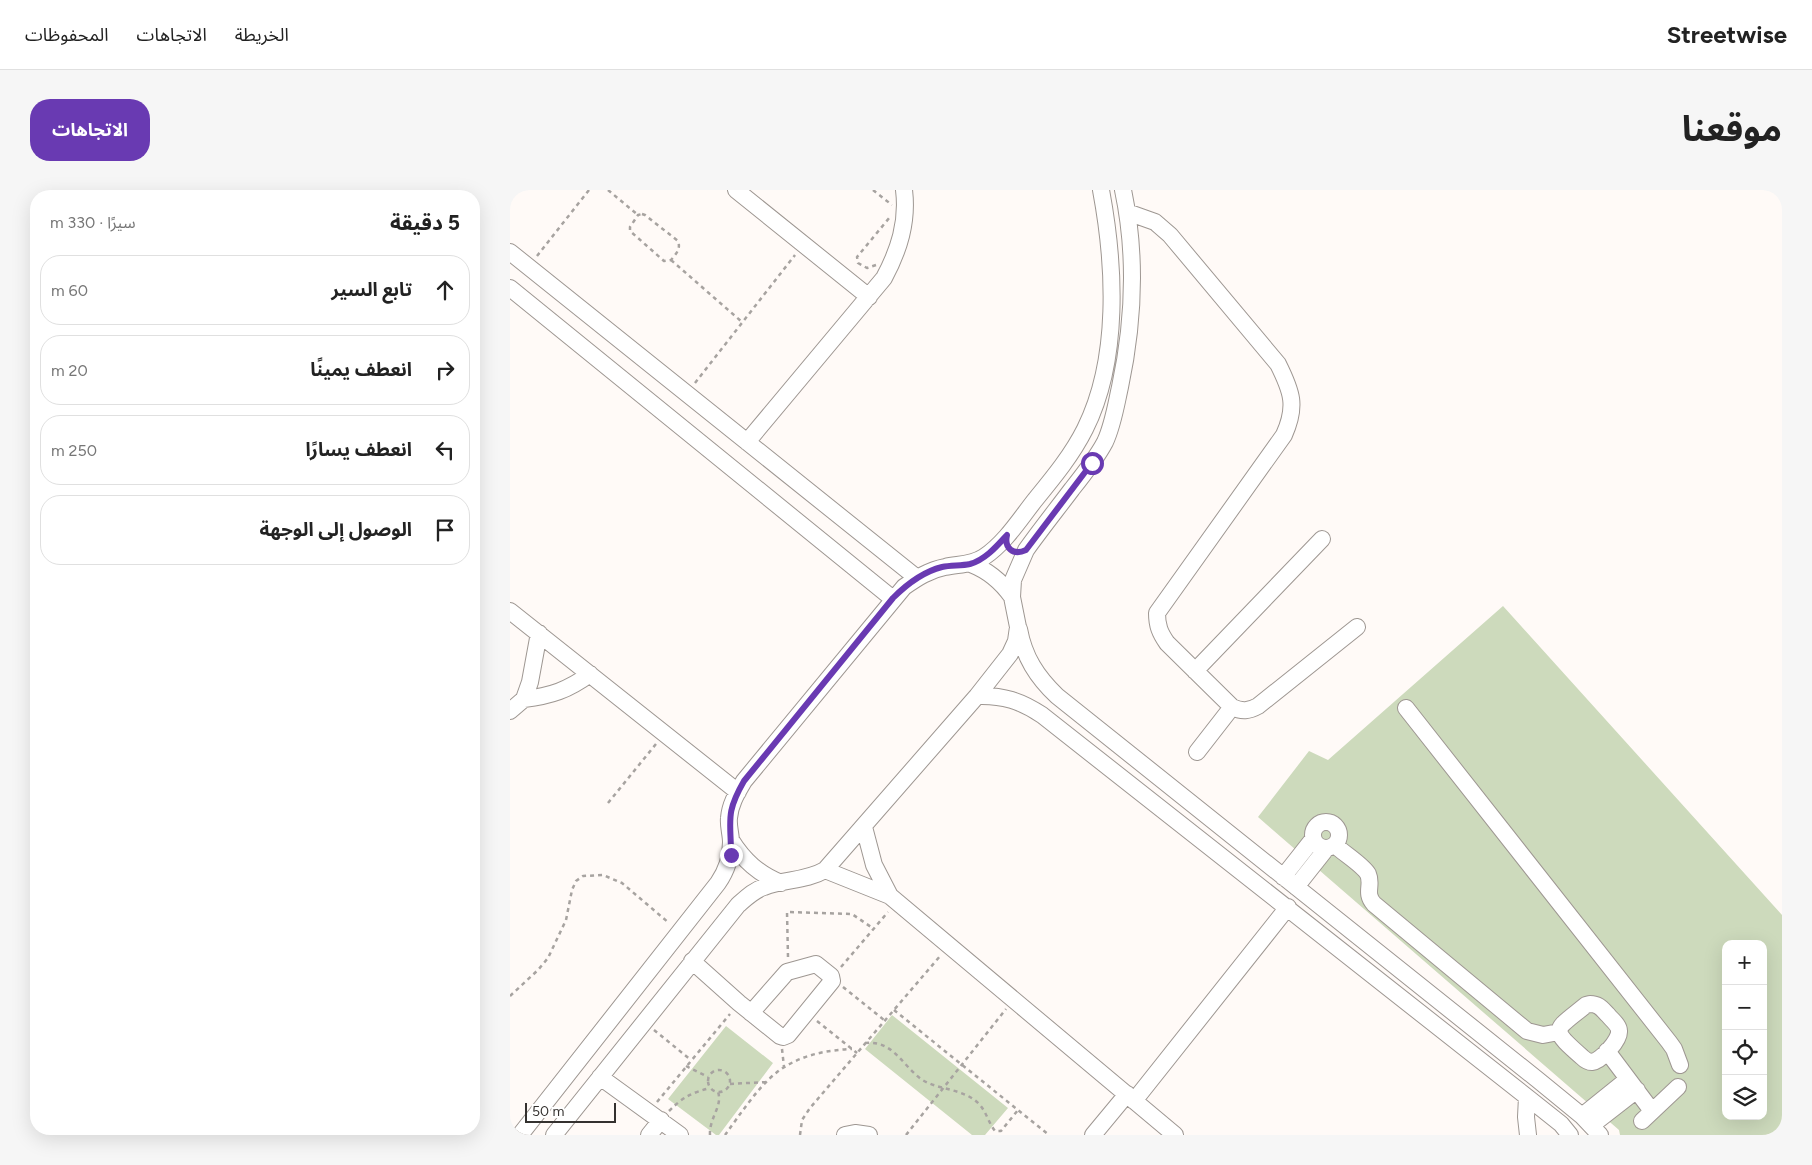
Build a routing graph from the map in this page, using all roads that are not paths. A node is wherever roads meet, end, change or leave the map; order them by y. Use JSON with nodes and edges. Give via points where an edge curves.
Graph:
{"nodes":[{"id":1,"x":736,"y":190,"type":"edge"},
{"id":2,"x":904,"y":190,"type":"edge"},
{"id":3,"x":1101,"y":190,"type":"edge"},
{"id":4,"x":1123,"y":190,"type":"edge"},
{"id":5,"x":1128,"y":212,"type":"junction"},
{"id":6,"x":510,"y":252,"type":"edge"},
{"id":7,"x":510,"y":288,"type":"edge"},
{"id":8,"x":870,"y":297,"type":"junction"},
{"id":9,"x":747,"y":442,"type":"junction"},
{"id":10,"x":1007,"y":535,"type":"junction"},
{"id":11,"x":1322,"y":539,"type":"dead end"},
{"id":12,"x":1026,"y":550,"type":"junction"},
{"id":13,"x":971,"y":564,"type":"junction"},
{"id":14,"x":917,"y":578,"type":"junction"},
{"id":15,"x":1012,"y":597,"type":"junction"},
{"id":16,"x":893,"y":598,"type":"junction"},
{"id":17,"x":510,"y":610,"type":"edge"},
{"id":18,"x":1018,"y":627,"type":"junction"},
{"id":19,"x":1357,"y":627,"type":"dead end"},
{"id":20,"x":539,"y":633,"type":"junction"},
{"id":21,"x":1195,"y":671,"type":"junction"},
{"id":22,"x":590,"y":674,"type":"junction"},
{"id":23,"x":977,"y":696,"type":"junction"},
{"id":24,"x":524,"y":699,"type":"junction"},
{"id":25,"x":1066,"y":703,"type":"junction"},
{"id":26,"x":1232,"y":707,"type":"junction"},
{"id":27,"x":1406,"y":708,"type":"dead end"},
{"id":28,"x":510,"y":711,"type":"edge"},
{"id":29,"x":1052,"y":723,"type":"junction"},
{"id":30,"x":1197,"y":752,"type":"dead end"},
{"id":31,"x":738,"y":792,"type":"junction"},
{"id":32,"x":864,"y":827,"type":"junction"},
{"id":33,"x":1313,"y":838,"type":"junction"},
{"id":34,"x":731,"y":840,"type":"junction"},
{"id":35,"x":1330,"y":847,"type":"junction"},
{"id":36,"x":826,"y":870,"type":"junction"},
{"id":37,"x":1283,"y":877,"type":"junction"},
{"id":38,"x":781,"y":883,"type":"junction"},
{"id":39,"x":1296,"y":887,"type":"junction"},
{"id":40,"x":893,"y":899,"type":"junction"},
{"id":41,"x":1288,"y":907,"type":"junction"},
{"id":42,"x":692,"y":961,"type":"junction"},
{"id":43,"x":745,"y":1008,"type":"junction"},
{"id":44,"x":1559,"y":1032,"type":"junction"},
{"id":45,"x":1607,"y":1051,"type":"junction"},
{"id":46,"x":1680,"y":1065,"type":"dead end"},
{"id":47,"x":600,"y":1077,"type":"junction"},
{"id":48,"x":1632,"y":1085,"type":"junction"},
{"id":49,"x":1678,"y":1087,"type":"dead end"},
{"id":50,"x":1526,"y":1097,"type":"junction"},
{"id":51,"x":1130,"y":1098,"type":"junction"},
{"id":52,"x":655,"y":1116,"type":"junction"},
{"id":53,"x":1591,"y":1125,"type":"edge"},
{"id":54,"x":520,"y":1135,"type":"edge"},
{"id":55,"x":554,"y":1135,"type":"edge"},
{"id":56,"x":649,"y":1135,"type":"edge"},
{"id":57,"x":680,"y":1135,"type":"edge"},
{"id":58,"x":845,"y":1135,"type":"edge"},
{"id":59,"x":869,"y":1135,"type":"edge"},
{"id":60,"x":1093,"y":1135,"type":"edge"},
{"id":61,"x":1175,"y":1135,"type":"edge"},
{"id":62,"x":1528,"y":1135,"type":"edge"},
{"id":63,"x":1570,"y":1135,"type":"edge"}],
"edges":[{"from":1,"to":8,"type":"street"},
{"from":2,"to":8,"type":"street","via":[[902,237],[884,278]]},
{"from":3,"to":10,"type":"street","via":[[1110,251],[1112,294],[1107,352],[1094,408],[1074,450]]},
{"from":4,"to":5,"type":"street"},
{"from":5,"to":12,"type":"street","via":[[1132,318],[1114,416],[1092,463]]},
{"from":5,"to":21,"type":"street","via":[[1155,222],[1170,235],[1278,364],[1292,402],[1291,419],[1284,435],[1158,613],[1161,634]]},
{"from":6,"to":9,"type":"street"},
{"from":7,"to":16,"type":"street"},
{"from":8,"to":9,"type":"street"},
{"from":9,"to":14,"type":"street"},
{"from":10,"to":12,"type":"street","via":[[1008,548],[1013,552]]},
{"from":10,"to":13,"type":"street"},
{"from":11,"to":21,"type":"street"},
{"from":12,"to":15,"type":"street","via":[[1013,580]]},
{"from":13,"to":14,"type":"street","via":[[943,567]]},
{"from":13,"to":15,"type":"street","via":[[995,576]]},
{"from":14,"to":16,"type":"street"},
{"from":15,"to":18,"type":"street"},
{"from":16,"to":31,"type":"street"},
{"from":17,"to":20,"type":"street"},
{"from":18,"to":23,"type":"street","via":[[1010,654]]},
{"from":18,"to":25,"type":"street","via":[[1035,672]]},
{"from":19,"to":26,"type":"street","via":[[1258,706],[1246,710]]},
{"from":20,"to":22,"type":"street"},
{"from":20,"to":24,"type":"street","via":[[533,671]]},
{"from":21,"to":26,"type":"street"},
{"from":22,"to":24,"type":"street","via":[[558,693]]},
{"from":22,"to":31,"type":"street"},
{"from":23,"to":29,"type":"street","via":[[1012,699],[1028,705]]},
{"from":23,"to":32,"type":"street"},
{"from":24,"to":28,"type":"street"},
{"from":25,"to":29,"type":"street"},
{"from":25,"to":37,"type":"street"},
{"from":26,"to":30,"type":"street"},
{"from":27,"to":46,"type":"street","via":[[1669,1042]]},
{"from":29,"to":41,"type":"street"},
{"from":31,"to":34,"type":"street","via":[[729,817]]},
{"from":32,"to":36,"type":"street"},
{"from":32,"to":40,"type":"street","via":[[874,865]]},
{"from":33,"to":35,"type":"street","via":[[1318,846]]},
{"from":33,"to":35,"type":"street","via":[[1319,823],[1328,822],[1336,826],[1339,838]]},
{"from":33,"to":37,"type":"street"},
{"from":34,"to":38,"type":"street","via":[[757,871]]},
{"from":34,"to":54,"type":"street","via":[[731,855],[718,883]]},
{"from":35,"to":39,"type":"street"},
{"from":35,"to":44,"type":"street","via":[[1366,871],[1368,895],[1374,904],[1528,1031],[1543,1035]]},
{"from":36,"to":38,"type":"street","via":[[809,878]]},
{"from":36,"to":40,"type":"street"},
{"from":37,"to":39,"type":"street"},
{"from":38,"to":42,"type":"street","via":[[750,894]]},
{"from":39,"to":53,"type":"street"},
{"from":40,"to":51,"type":"street"},
{"from":41,"to":50,"type":"street"},
{"from":41,"to":51,"type":"street"},
{"from":42,"to":43,"type":"street"},
{"from":42,"to":47,"type":"street"},
{"from":43,"to":43,"type":"street","via":[[789,971],[816,964],[832,978],[788,1035],[783,1037]]},
{"from":44,"to":45,"type":"street","via":[[1562,1040],[1589,1062]]},
{"from":44,"to":45,"type":"street","via":[[1560,1026],[1586,1005],[1597,1004],[1619,1028],[1617,1041]]},
{"from":45,"to":48,"type":"street"},
{"from":47,"to":52,"type":"street"},
{"from":47,"to":55,"type":"street"},
{"from":48,"to":49,"type":"street","via":[[1647,1116]]},
{"from":48,"to":53,"type":"street"},
{"from":50,"to":62,"type":"street"},
{"from":50,"to":63,"type":"street"},
{"from":51,"to":60,"type":"street"},
{"from":51,"to":61,"type":"street"},
{"from":52,"to":56,"type":"street"},
{"from":52,"to":57,"type":"street"},
{"from":58,"to":59,"type":"street"}]}
